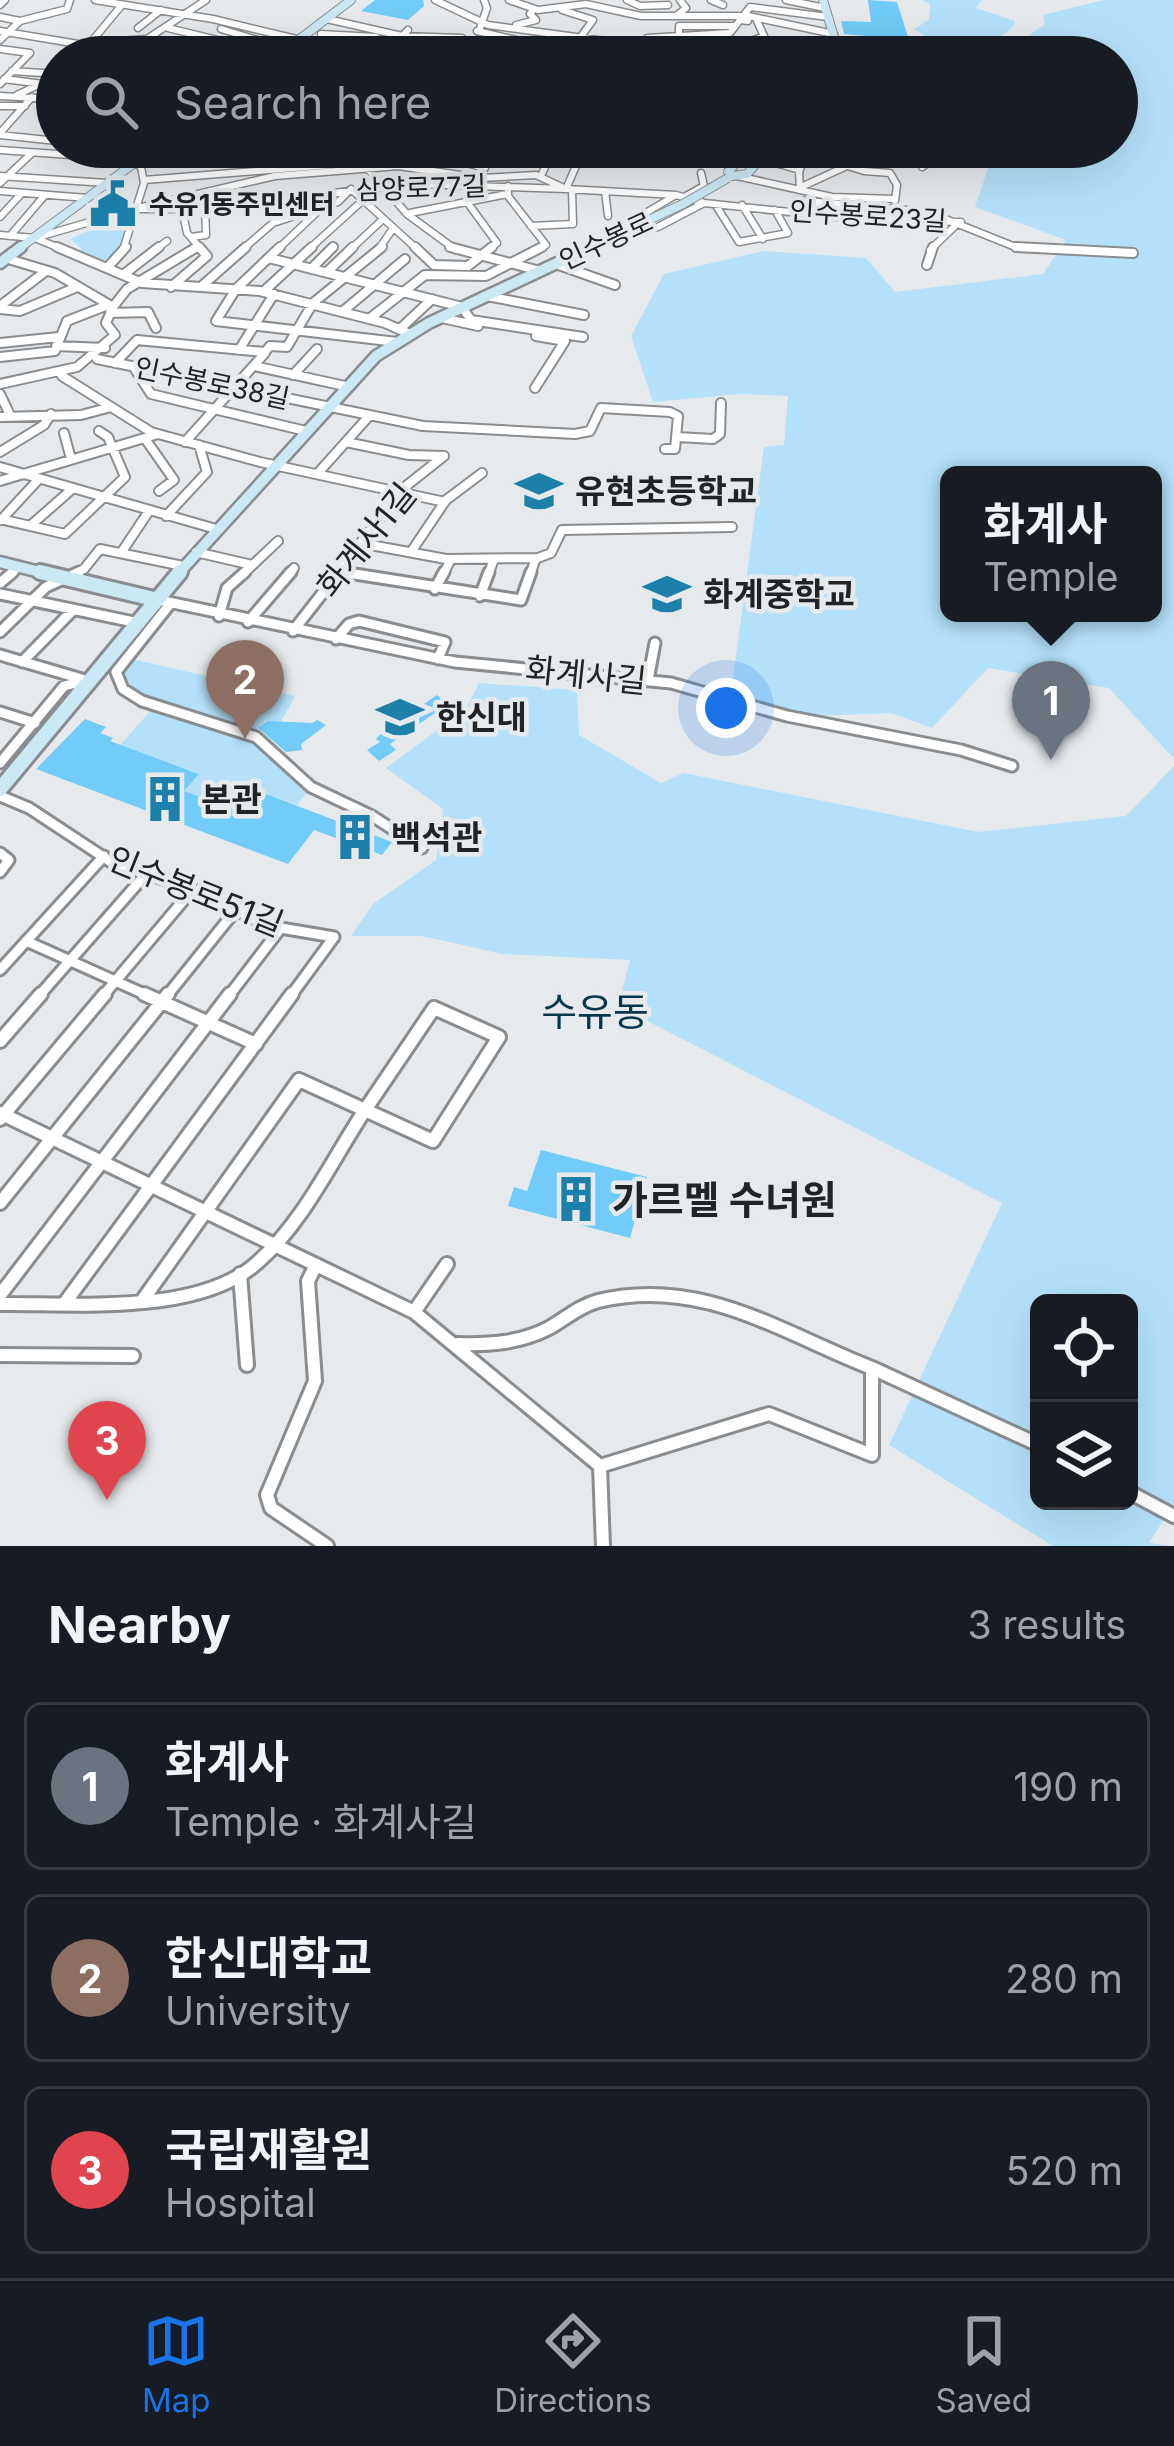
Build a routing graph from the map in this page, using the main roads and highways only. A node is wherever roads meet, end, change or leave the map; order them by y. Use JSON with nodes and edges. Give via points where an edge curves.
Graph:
{"nodes":[{"id":1,"x":348,"y":0,"type":"edge"},
{"id":2,"x":307,"y":36,"type":"edge"},
{"id":3,"x":126,"y":168,"type":"edge"},
{"id":4,"x":738,"y":168,"type":"edge"},
{"id":5,"x":753,"y":168,"type":"edge"},
{"id":6,"x":730,"y":177,"type":"junction"},
{"id":7,"x":3,"y":260,"type":"edge"},
{"id":8,"x":0,"y":562,"type":"edge"},
{"id":9,"x":154,"y":599,"type":"junction"},
{"id":10,"x":0,"y":792,"type":"edge"}],
"edges":[{"from":1,"to":2,"type":"main road"},
{"from":3,"to":7,"type":"main road"},
{"from":4,"to":6,"type":"main road","name":"인수봉로"},
{"from":5,"to":6,"type":"main road"},
{"from":6,"to":9,"type":"main road","name":"인수봉로","bridge":true,"via":[[405,331],[345,386]]},
{"from":8,"to":9,"type":"main road"},
{"from":9,"to":10,"type":"main road","name":"인수봉로"}]}
